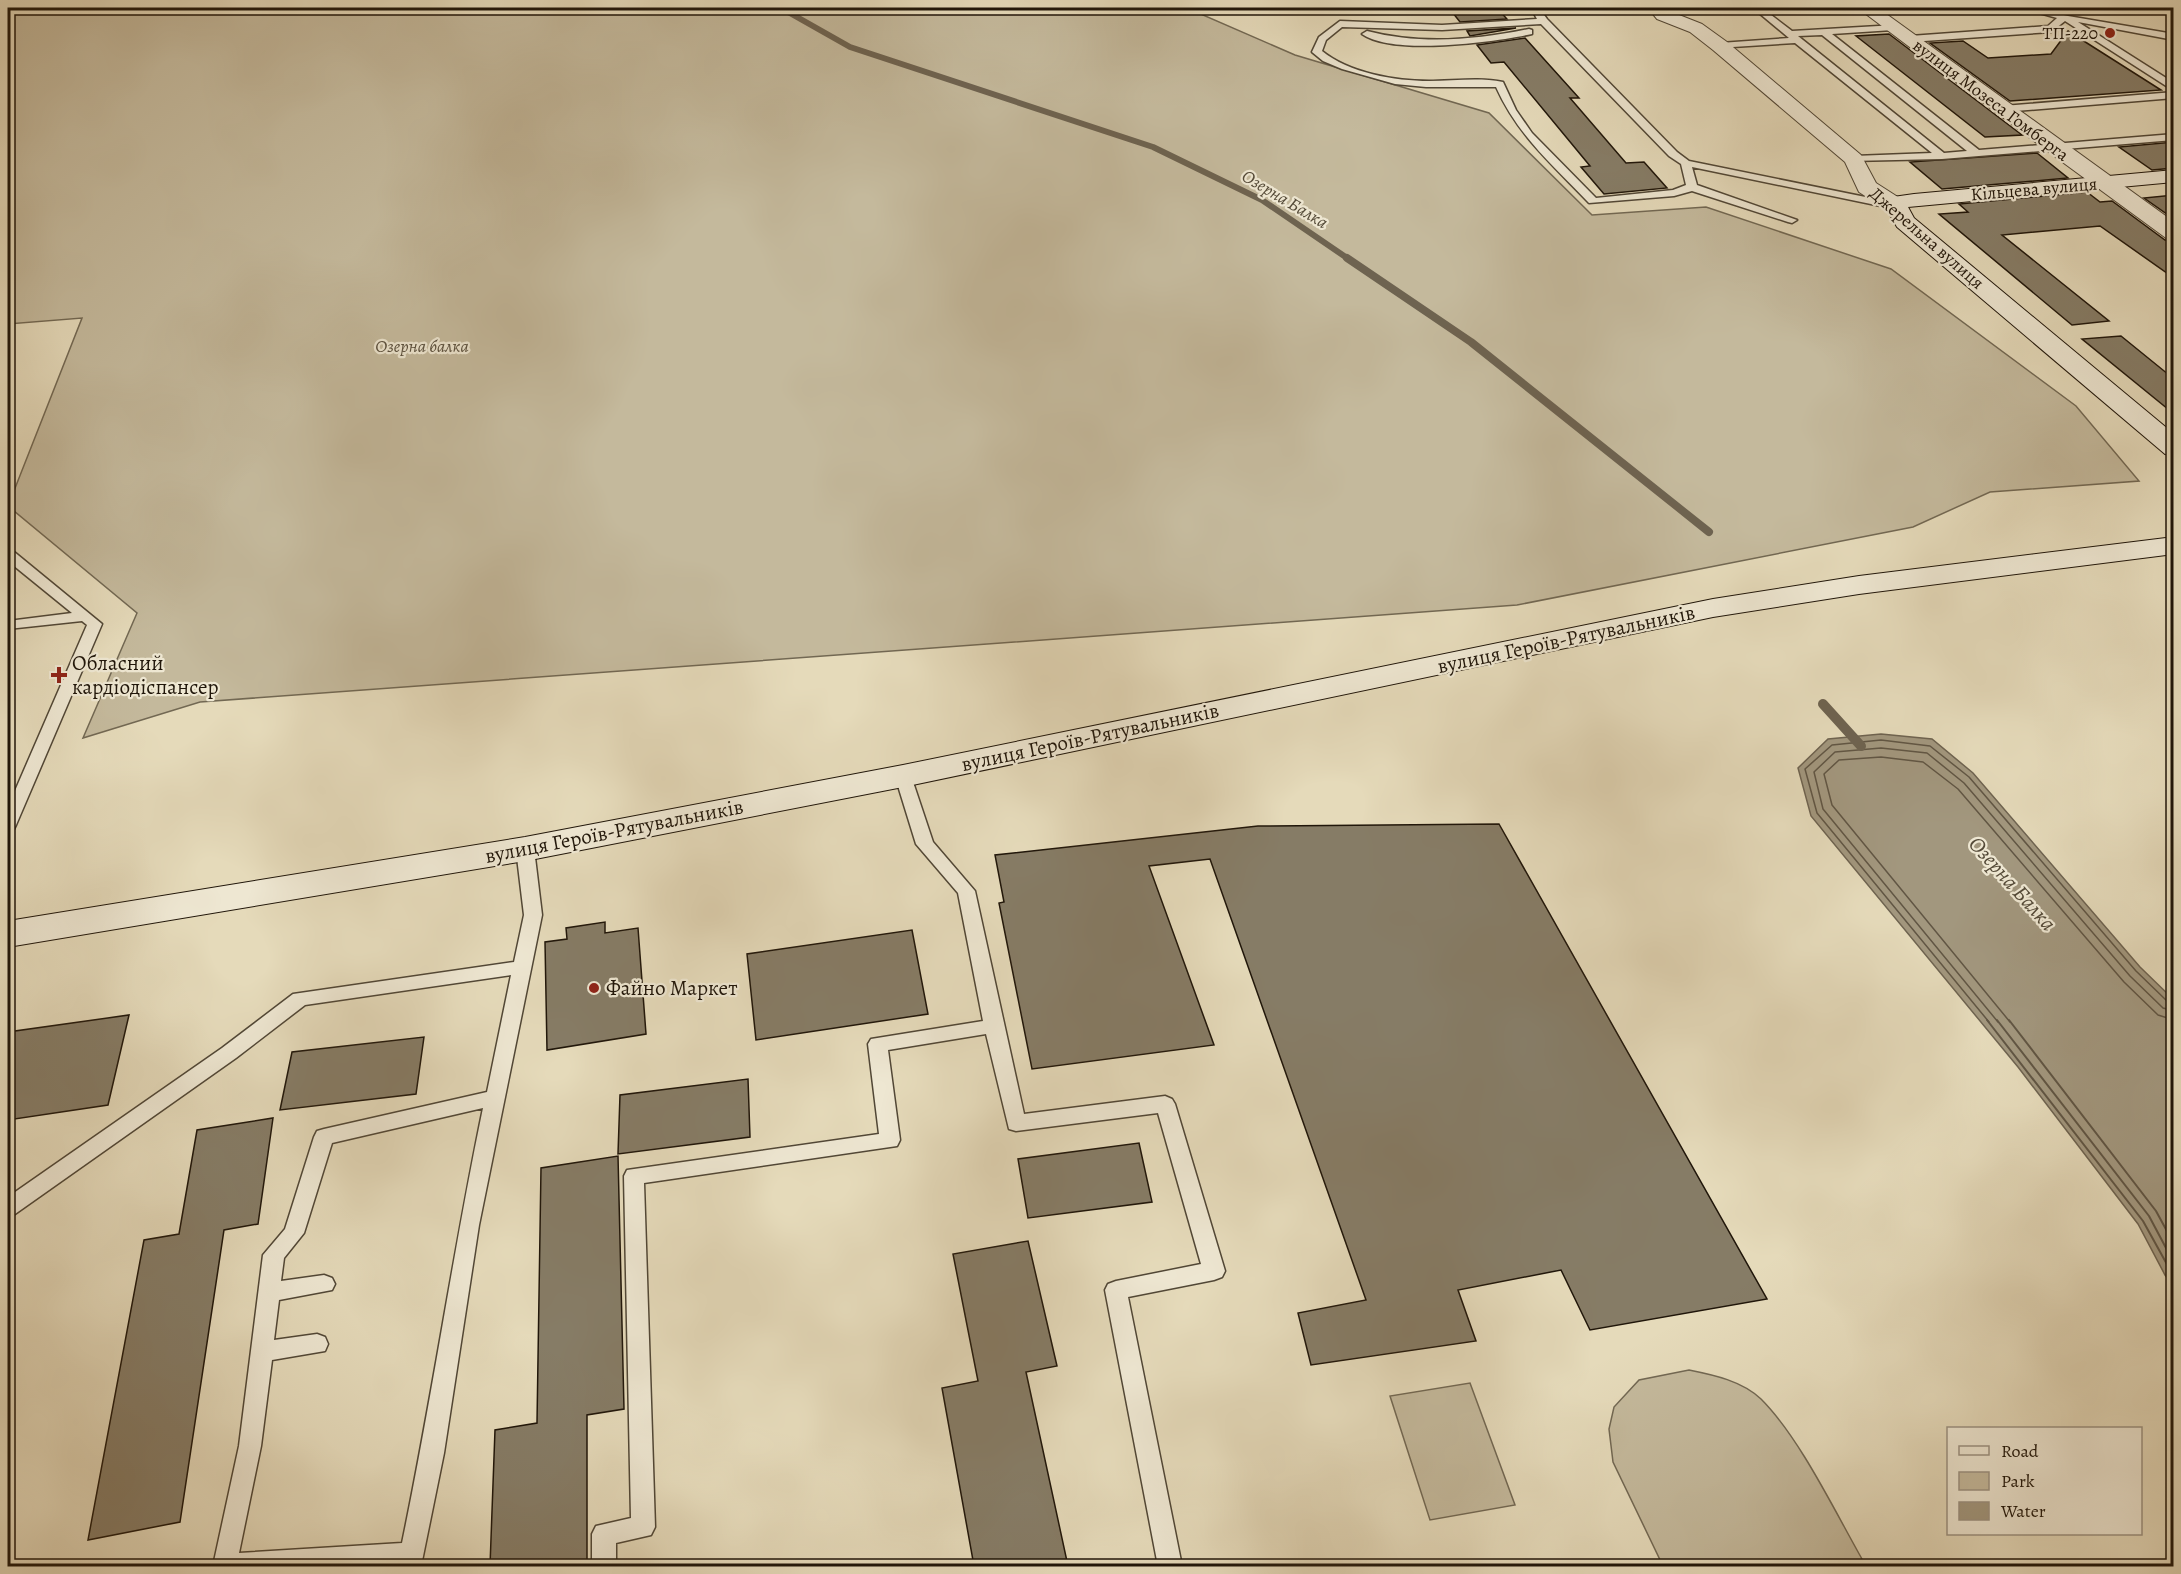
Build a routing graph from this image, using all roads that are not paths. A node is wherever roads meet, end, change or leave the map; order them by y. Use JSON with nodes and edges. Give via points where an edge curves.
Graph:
{"nodes":[{"id":1,"x":1535,"y":8,"type":"edge"},
{"id":2,"x":1657,"y":8,"type":"edge"},
{"id":3,"x":1757,"y":8,"type":"edge"},
{"id":4,"x":1868,"y":8,"type":"edge"},
{"id":5,"x":2025,"y":8,"type":"edge"},
{"id":6,"x":2064,"y":17,"type":"junction"},
{"id":7,"x":1547,"y":24,"type":"junction"},
{"id":8,"x":1823,"y":31,"type":"junction"},
{"id":9,"x":1901,"y":33,"type":"junction"},
{"id":10,"x":1794,"y":37,"type":"junction"},
{"id":11,"x":2174,"y":37,"type":"edge"},
{"id":12,"x":1720,"y":46,"type":"junction"},
{"id":13,"x":2174,"y":88,"type":"edge"},
{"id":14,"x":2174,"y":95,"type":"edge"},
{"id":15,"x":2003,"y":110,"type":"junction"},
{"id":16,"x":2174,"y":137,"type":"edge"},
{"id":17,"x":2053,"y":147,"type":"junction"},
{"id":18,"x":1976,"y":153,"type":"junction"},
{"id":19,"x":1942,"y":156,"type":"junction"},
{"id":20,"x":1854,"y":159,"type":"junction"},
{"id":21,"x":1686,"y":163,"type":"junction"},
{"id":22,"x":2174,"y":176,"type":"edge"},
{"id":23,"x":2104,"y":182,"type":"junction"},
{"id":24,"x":1692,"y":187,"type":"junction"},
{"id":25,"x":1896,"y":206,"type":"junction"},
{"id":26,"x":1792,"y":220,"type":"dead end"},
{"id":27,"x":2174,"y":233,"type":"edge"},
{"id":28,"x":2174,"y":448,"type":"edge"},
{"id":29,"x":2174,"y":545,"type":"edge"},
{"id":30,"x":8,"y":554,"type":"edge"},
{"id":31,"x":85,"y":616,"type":"junction"},
{"id":32,"x":8,"y":625,"type":"edge"},
{"id":33,"x":903,"y":776,"type":"junction"},
{"id":34,"x":8,"y":825,"type":"edge"},
{"id":35,"x":525,"y":849,"type":"junction"},
{"id":36,"x":8,"y":934,"type":"edge"},
{"id":37,"x":524,"y":967,"type":"junction"},
{"id":38,"x":994,"y":1026,"type":"junction"},
{"id":39,"x":497,"y":1097,"type":"junction"},
{"id":40,"x":8,"y":1208,"type":"edge"},
{"id":41,"x":324,"y":1284,"type":"dead end"},
{"id":42,"x":269,"y":1292,"type":"junction"},
{"id":43,"x":317,"y":1344,"type":"dead end"},
{"id":44,"x":261,"y":1352,"type":"junction"},
{"id":45,"x":410,"y":1560,"type":"edge"},
{"id":46,"x":604,"y":1566,"type":"edge"},
{"id":47,"x":1170,"y":1566,"type":"edge"}],
"edges":[{"from":1,"to":7,"type":"lane"},
{"from":2,"to":12,"type":"main road","name":"Джерельна вулиця","via":[[1663,15],[1696,28]]},
{"from":3,"to":10,"type":"lane"},
{"from":4,"to":9,"type":"main road","name":"вулиця Мозеса Гомберга"},
{"from":5,"to":6,"type":"lane"},
{"from":6,"to":9,"type":"lane","via":[[2051,28]]},
{"from":6,"to":11,"type":"lane"},
{"from":6,"to":13,"type":"lane"},
{"from":7,"to":21,"type":"lane"},
{"from":7,"to":24,"type":"lane","via":[[1455,28],[1340,24],[1322,39],[1317,52],[1328,61],[1399,82],[1500,84],[1511,110],[1551,161],[1563,168],[1593,201],[1674,193]]},
{"from":8,"to":9,"type":"lane"},
{"from":8,"to":10,"type":"lane"},
{"from":8,"to":18,"type":"lane"},
{"from":9,"to":15,"type":"main road","name":"вулиця Мозеса Гомберга"},
{"from":10,"to":12,"type":"lane"},
{"from":10,"to":19,"type":"lane"},
{"from":12,"to":20,"type":"main road","name":"Джерельна вулиця"},
{"from":14,"to":15,"type":"lane"},
{"from":15,"to":17,"type":"main road","name":"вулиця Мозеса Гомберга"},
{"from":16,"to":17,"type":"lane"},
{"from":17,"to":18,"type":"lane"},
{"from":17,"to":23,"type":"main road","name":"вулиця Мозеса Гомберга"},
{"from":18,"to":19,"type":"lane"},
{"from":19,"to":20,"type":"lane"},
{"from":20,"to":25,"type":"main road","name":"Джерельна вулиця","via":[[1867,187]]},
{"from":21,"to":24,"type":"lane"},
{"from":21,"to":25,"type":"lane"},
{"from":22,"to":23,"type":"main road","name":"Кільцева вулиця"},
{"from":23,"to":25,"type":"main road","name":"Кільцева вулиця","via":[[1914,200]]},
{"from":23,"to":27,"type":"main road","name":"вулиця Мозеса Гомберга"},
{"from":24,"to":26,"type":"lane"},
{"from":25,"to":28,"type":"main road","name":"Джерельна вулиця","via":[[1905,222]]},
{"from":29,"to":33,"type":"main road","name":"вулиця Героїв-Рятувальників","via":[[1859,585],[1713,608]]},
{"from":30,"to":31,"type":"lane"},
{"from":31,"to":32,"type":"lane"},
{"from":31,"to":34,"type":"lane","via":[[95,624]]},
{"from":33,"to":35,"type":"main road","name":"вулиця Героїв-Рятувальників"},
{"from":33,"to":38,"type":"lane","via":[[925,844],[966,891]]},
{"from":35,"to":36,"type":"main road","name":"вулиця Героїв-Рятувальників"},
{"from":35,"to":37,"type":"lane","via":[[533,915]]},
{"from":37,"to":39,"type":"lane"},
{"from":37,"to":40,"type":"lane","via":[[300,999]]},
{"from":38,"to":46,"type":"lane","via":[[878,1044],[890,1140],[634,1176],[643,1527],[604,1534]]},
{"from":38,"to":47,"type":"lane","via":[[1016,1123],[1165,1104],[1214,1271],[1116,1290]]},
{"from":39,"to":42,"type":"lane","via":[[324,1137],[294,1233],[274,1255]]},
{"from":39,"to":45,"type":"lane","via":[[469,1225],[432,1453]]},
{"from":41,"to":42,"type":"lane"},
{"from":42,"to":44,"type":"lane"},
{"from":43,"to":44,"type":"lane"},
{"from":44,"to":45,"type":"lane","via":[[250,1446],[224,1564]]}]}
